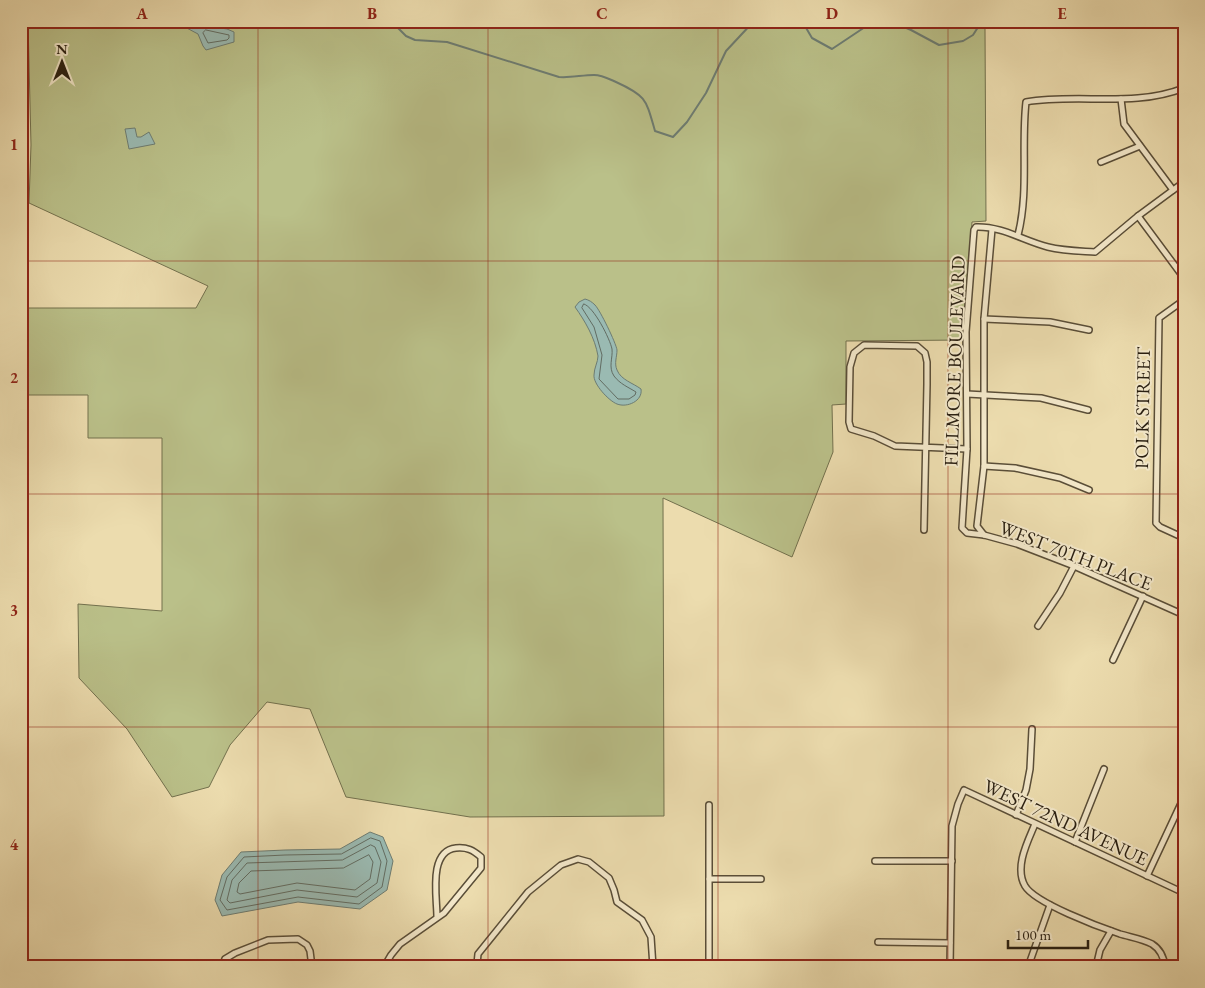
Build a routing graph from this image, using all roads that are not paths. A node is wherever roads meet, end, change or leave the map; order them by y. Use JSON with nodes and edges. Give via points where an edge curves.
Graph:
{"nodes":[{"id":1,"x":23,"y":21,"type":"edge"},
{"id":2,"x":1184,"y":88,"type":"edge"},
{"id":3,"x":1121,"y":99,"type":"junction"},
{"id":4,"x":1140,"y":146,"type":"junction"},
{"id":5,"x":1101,"y":162,"type":"dead end"},
{"id":6,"x":1184,"y":182,"type":"edge"},
{"id":7,"x":1173,"y":190,"type":"junction"},
{"id":8,"x":1138,"y":216,"type":"junction"},
{"id":9,"x":992,"y":229,"type":"junction"},
{"id":10,"x":1018,"y":235,"type":"junction"},
{"id":11,"x":1184,"y":278,"type":"edge"},
{"id":12,"x":1184,"y":300,"type":"edge"},
{"id":13,"x":984,"y":319,"type":"junction"},
{"id":14,"x":1089,"y":330,"type":"dead end"},
{"id":15,"x":967,"y":394,"type":"junction"},
{"id":16,"x":984,"y":394,"type":"junction"},
{"id":17,"x":1088,"y":410,"type":"dead end"},
{"id":18,"x":926,"y":448,"type":"junction"},
{"id":19,"x":967,"y":449,"type":"junction"},
{"id":20,"x":984,"y":466,"type":"junction"},
{"id":21,"x":1089,"y":490,"type":"dead end"},
{"id":22,"x":924,"y":530,"type":"dead end"},
{"id":23,"x":984,"y":535,"type":"junction"},
{"id":24,"x":1184,"y":538,"type":"edge"},
{"id":25,"x":1074,"y":566,"type":"junction"},
{"id":26,"x":1142,"y":596,"type":"junction"},
{"id":27,"x":1184,"y":615,"type":"edge"},
{"id":28,"x":1038,"y":626,"type":"dead end"},
{"id":29,"x":1113,"y":660,"type":"dead end"},
{"id":30,"x":1032,"y":729,"type":"dead end"},
{"id":31,"x":1104,"y":769,"type":"dead end"},
{"id":32,"x":1184,"y":797,"type":"edge"},
{"id":33,"x":709,"y":806,"type":"dead end"},
{"id":34,"x":1016,"y":815,"type":"junction"},
{"id":35,"x":1035,"y":824,"type":"junction"},
{"id":36,"x":1075,"y":842,"type":"junction"},
{"id":37,"x":875,"y":861,"type":"dead end"},
{"id":38,"x":952,"y":861,"type":"junction"},
{"id":39,"x":1147,"y":876,"type":"junction"},
{"id":40,"x":761,"y":879,"type":"dead end"},
{"id":41,"x":709,"y":880,"type":"junction"},
{"id":42,"x":1184,"y":892,"type":"edge"},
{"id":43,"x":1050,"y":905,"type":"junction"},
{"id":44,"x":437,"y":917,"type":"junction"},
{"id":45,"x":1111,"y":931,"type":"junction"},
{"id":46,"x":878,"y":942,"type":"dead end"},
{"id":47,"x":950,"y":943,"type":"junction"},
{"id":48,"x":23,"y":967,"type":"edge"},
{"id":49,"x":222,"y":967,"type":"edge"},
{"id":50,"x":312,"y":967,"type":"edge"},
{"id":51,"x":384,"y":967,"type":"edge"},
{"id":52,"x":481,"y":967,"type":"edge"},
{"id":53,"x":515,"y":967,"type":"edge"},
{"id":54,"x":535,"y":967,"type":"edge"},
{"id":55,"x":653,"y":967,"type":"edge"},
{"id":56,"x":709,"y":967,"type":"edge"},
{"id":57,"x":950,"y":967,"type":"edge"},
{"id":58,"x":1028,"y":967,"type":"edge"},
{"id":59,"x":1096,"y":967,"type":"edge"},
{"id":60,"x":1165,"y":967,"type":"edge"}],
"edges":[{"from":1,"to":48,"type":"main road"},
{"from":2,"to":3,"type":"street"},
{"from":3,"to":4,"type":"street","via":[[1124,124]]},
{"from":3,"to":10,"type":"street","via":[[1026,102],[1023,215]]},
{"from":4,"to":5,"type":"street"},
{"from":4,"to":7,"type":"street"},
{"from":6,"to":7,"type":"street"},
{"from":7,"to":8,"type":"street"},
{"from":8,"to":10,"type":"street","via":[[1096,252],[1048,247]]},
{"from":8,"to":11,"type":"street"},
{"from":9,"to":10,"type":"street"},
{"from":9,"to":13,"type":"street","name":"FILLMORE BOULEVARD"},
{"from":9,"to":15,"type":"street","name":"FILLMORE BOULEVARD","via":[[976,227],[974,230],[966,332]]},
{"from":12,"to":24,"type":"street","name":"POLK STREET","via":[[1158,318],[1156,523]]},
{"from":13,"to":14,"type":"street","via":[[1050,322]]},
{"from":13,"to":16,"type":"street","name":"FILLMORE BOULEVARD"},
{"from":15,"to":16,"type":"street"},
{"from":15,"to":19,"type":"street","name":"FILLMORE BOULEVARD"},
{"from":16,"to":17,"type":"street","via":[[1041,398]]},
{"from":16,"to":20,"type":"street","name":"FILLMORE BOULEVARD"},
{"from":18,"to":18,"type":"street","via":[[895,446],[851,429],[850,367],[854,353],[864,345],[916,346],[925,353]]},
{"from":18,"to":19,"type":"street"},
{"from":18,"to":22,"type":"street"},
{"from":19,"to":23,"type":"street","name":"FILLMORE BOULEVARD","via":[[962,528],[967,533]]},
{"from":20,"to":21,"type":"street","via":[[1015,468],[1060,478]]},
{"from":20,"to":23,"type":"street","name":"FILLMORE BOULEVARD","via":[[977,526]]},
{"from":23,"to":25,"type":"street","name":"WEST 70TH PLACE"},
{"from":25,"to":26,"type":"street","name":"WEST 70TH PLACE"},
{"from":25,"to":28,"type":"street"},
{"from":26,"to":27,"type":"street","name":"WEST 70TH PLACE"},
{"from":26,"to":29,"type":"street"},
{"from":30,"to":34,"type":"street","via":[[1030,769]]},
{"from":31,"to":36,"type":"street"},
{"from":32,"to":39,"type":"street"},
{"from":33,"to":41,"type":"street"},
{"from":34,"to":35,"type":"street","name":"WEST 72ND AVENUE"},
{"from":34,"to":38,"type":"street","name":"WEST 72ND AVENUE","via":[[964,790],[952,826]]},
{"from":35,"to":36,"type":"street","name":"WEST 72ND AVENUE"},
{"from":35,"to":43,"type":"street","via":[[1022,856],[1024,886]]},
{"from":36,"to":39,"type":"street","name":"WEST 72ND AVENUE"},
{"from":37,"to":38,"type":"street"},
{"from":38,"to":47,"type":"street"},
{"from":39,"to":42,"type":"street","name":"WEST 72ND AVENUE"},
{"from":40,"to":41,"type":"street"},
{"from":41,"to":56,"type":"street"},
{"from":43,"to":45,"type":"street"},
{"from":43,"to":58,"type":"street"},
{"from":44,"to":44,"type":"street","via":[[444,913],[481,868],[481,857],[474,850],[464,847],[450,849],[438,862]]},
{"from":44,"to":51,"type":"street","via":[[400,944]]},
{"from":45,"to":59,"type":"street","via":[[1100,950]]},
{"from":45,"to":60,"type":"street","via":[[1153,945],[1164,958]]},
{"from":46,"to":47,"type":"street"},
{"from":47,"to":57,"type":"street"},
{"from":49,"to":50,"type":"street","via":[[225,959],[235,953],[268,940],[298,939],[310,951]]},
{"from":52,"to":55,"type":"street","via":[[477,964],[478,954],[528,892],[561,866],[578,859],[600,869],[609,878],[616,902],[642,920],[650,937]]},
{"from":53,"to":54,"type":"street","via":[[524,963]]}]}
